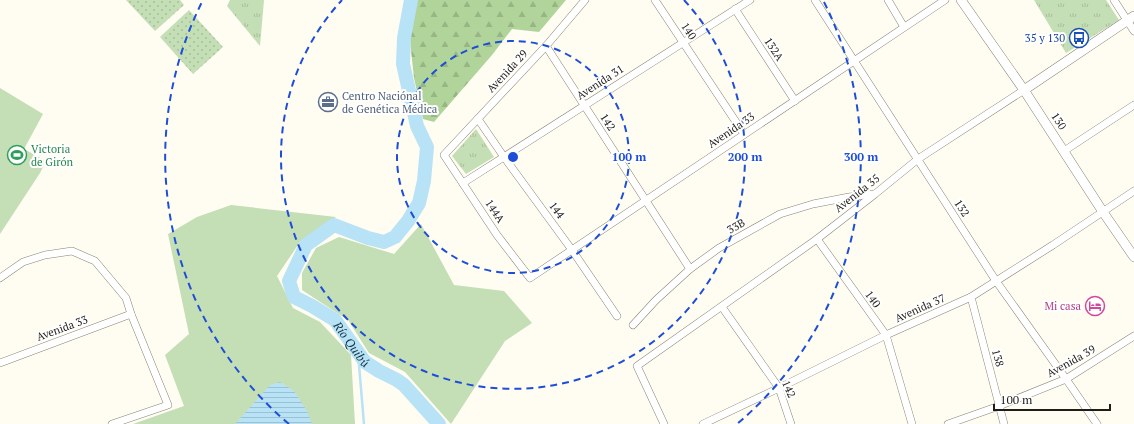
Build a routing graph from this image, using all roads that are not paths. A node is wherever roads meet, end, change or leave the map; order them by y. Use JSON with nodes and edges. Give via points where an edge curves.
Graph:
{"nodes":[{"id":1,"x":585,"y":0,"type":"edge"},
{"id":2,"x":655,"y":0,"type":"edge"},
{"id":3,"x":750,"y":0,"type":"edge"},
{"id":4,"x":814,"y":0,"type":"edge"},
{"id":5,"x":888,"y":0,"type":"edge"},
{"id":6,"x":945,"y":0,"type":"edge"},
{"id":7,"x":961,"y":0,"type":"edge"},
{"id":8,"x":1114,"y":0,"type":"edge"},
{"id":9,"x":735,"y":9,"type":"junction"},
{"id":10,"x":1131,"y":18,"type":"edge"},
{"id":11,"x":904,"y":27,"type":"junction"},
{"id":12,"x":1134,"y":30,"type":"edge"},
{"id":13,"x":683,"y":43,"type":"junction"},
{"id":14,"x":546,"y":46,"type":"junction"},
{"id":15,"x":854,"y":61,"type":"junction"},
{"id":16,"x":1024,"y":90,"type":"junction"},
{"id":17,"x":794,"y":101,"type":"junction"},
{"id":18,"x":1134,"y":105,"type":"edge"},
{"id":19,"x":584,"y":106,"type":"junction"},
{"id":20,"x":478,"y":119,"type":"junction"},
{"id":21,"x":744,"y":134,"type":"junction"},
{"id":22,"x":1064,"y":151,"type":"junction"},
{"id":23,"x":444,"y":155,"type":"joint"},
{"id":24,"x":504,"y":157,"type":"junction"},
{"id":25,"x":918,"y":159,"type":"junction"},
{"id":26,"x":463,"y":183,"type":"junction"},
{"id":27,"x":1134,"y":191,"type":"edge"},
{"id":28,"x":875,"y":194,"type":"junction"},
{"id":29,"x":646,"y":200,"type":"junction"},
{"id":30,"x":1103,"y":212,"type":"junction"},
{"id":31,"x":817,"y":239,"type":"junction"},
{"id":32,"x":572,"y":250,"type":"junction"},
{"id":33,"x":1134,"y":257,"type":"edge"},
{"id":34,"x":690,"y":269,"type":"junction"},
{"id":35,"x":0,"y":278,"type":"edge"},
{"id":36,"x":530,"y":278,"type":"joint"},
{"id":37,"x":996,"y":281,"type":"junction"},
{"id":38,"x":971,"y":298,"type":"junction"},
{"id":39,"x":722,"y":307,"type":"junction"},
{"id":40,"x":131,"y":314,"type":"junction"},
{"id":41,"x":617,"y":316,"type":"dead end"},
{"id":42,"x":633,"y":325,"type":"dead end"},
{"id":43,"x":886,"y":335,"type":"junction"},
{"id":44,"x":1134,"y":336,"type":"edge"},
{"id":45,"x":0,"y":363,"type":"edge"},
{"id":46,"x":1066,"y":378,"type":"junction"},
{"id":47,"x":779,"y":388,"type":"junction"},
{"id":48,"x":999,"y":406,"type":"junction"},
{"id":49,"x":1096,"y":423,"type":"edge"},
{"id":50,"x":112,"y":424,"type":"edge"},
{"id":51,"x":664,"y":424,"type":"edge"},
{"id":52,"x":703,"y":424,"type":"edge"},
{"id":53,"x":791,"y":424,"type":"edge"},
{"id":54,"x":912,"y":424,"type":"edge"},
{"id":55,"x":948,"y":424,"type":"edge"},
{"id":56,"x":1004,"y":424,"type":"edge"}],
"edges":[{"from":1,"to":14,"type":"street","name":"Avenida 29"},
{"from":2,"to":13,"type":"street","name":"140"},
{"from":3,"to":9,"type":"street","name":"Avenida 31"},
{"from":4,"to":15,"type":"street","name":"132"},
{"from":5,"to":11,"type":"street"},
{"from":6,"to":11,"type":"street","name":"Avenida 33"},
{"from":7,"to":16,"type":"street","name":"130"},
{"from":8,"to":10,"type":"street"},
{"from":9,"to":13,"type":"street","name":"Avenida 31"},
{"from":9,"to":17,"type":"street","name":"132A"},
{"from":10,"to":12,"type":"street"},
{"from":10,"to":16,"type":"street","name":"Avenida 35"},
{"from":11,"to":15,"type":"street","name":"Avenida 33"},
{"from":13,"to":19,"type":"street","name":"Avenida 31"},
{"from":13,"to":21,"type":"street","name":"140"},
{"from":14,"to":19,"type":"street","name":"142"},
{"from":14,"to":20,"type":"street","name":"Avenida 29"},
{"from":15,"to":17,"type":"street","name":"Avenida 33"},
{"from":15,"to":25,"type":"street","name":"132"},
{"from":16,"to":22,"type":"street","name":"130"},
{"from":16,"to":25,"type":"street","name":"Avenida 35"},
{"from":17,"to":21,"type":"street","name":"Avenida 33"},
{"from":18,"to":22,"type":"street"},
{"from":19,"to":24,"type":"street","name":"Avenida 31"},
{"from":19,"to":29,"type":"street","name":"142"},
{"from":20,"to":23,"type":"street","name":"Avenida 29"},
{"from":20,"to":24,"type":"street","name":"144"},
{"from":21,"to":29,"type":"street","name":"Avenida 33"},
{"from":22,"to":30,"type":"street","name":"130"},
{"from":23,"to":26,"type":"street","name":"144A"},
{"from":24,"to":26,"type":"street","name":"Avenida 31"},
{"from":24,"to":32,"type":"street","name":"144"},
{"from":25,"to":28,"type":"street","name":"Avenida 35"},
{"from":25,"to":37,"type":"street","name":"132"},
{"from":26,"to":36,"type":"street","name":"144A","via":[[497,235]]},
{"from":27,"to":30,"type":"street","name":"Avenida 37"},
{"from":28,"to":31,"type":"street","name":"Avenida 35"},
{"from":28,"to":34,"type":"street","name":"33B","via":[[813,204],[780,214],[719,248]]},
{"from":29,"to":32,"type":"street","name":"Avenida 33"},
{"from":29,"to":34,"type":"street","name":"142"},
{"from":30,"to":33,"type":"street","name":"130"},
{"from":30,"to":37,"type":"street","name":"Avenida 37"},
{"from":31,"to":39,"type":"street","name":"Avenida 35"},
{"from":31,"to":43,"type":"street","name":"140"},
{"from":32,"to":36,"type":"street","name":"Avenida 33"},
{"from":32,"to":41,"type":"street","name":"144"},
{"from":34,"to":42,"type":"street","name":"33B"},
{"from":35,"to":40,"type":"street","via":[[22,262],[45,254],[72,251],[95,261],[126,298]]},
{"from":37,"to":38,"type":"street","name":"Avenida 37"},
{"from":37,"to":46,"type":"street","name":"132"},
{"from":38,"to":43,"type":"street","name":"Avenida 37"},
{"from":38,"to":48,"type":"street","name":"138"},
{"from":39,"to":47,"type":"street","name":"142"},
{"from":39,"to":51,"type":"street","name":"Avenida 35","via":[[637,366]]},
{"from":40,"to":45,"type":"street","name":"Avenida 33"},
{"from":40,"to":50,"type":"street","via":[[168,405]]},
{"from":43,"to":47,"type":"street","name":"Avenida 37"},
{"from":43,"to":54,"type":"street","name":"140"},
{"from":44,"to":46,"type":"street","name":"Avenida 39"},
{"from":46,"to":48,"type":"street","name":"Avenida 39"},
{"from":46,"to":49,"type":"street","name":"132"},
{"from":47,"to":52,"type":"street","name":"Avenida 37"},
{"from":47,"to":53,"type":"street","name":"142"},
{"from":48,"to":55,"type":"street","name":"Avenida 39"},
{"from":48,"to":56,"type":"street","name":"138"}]}
